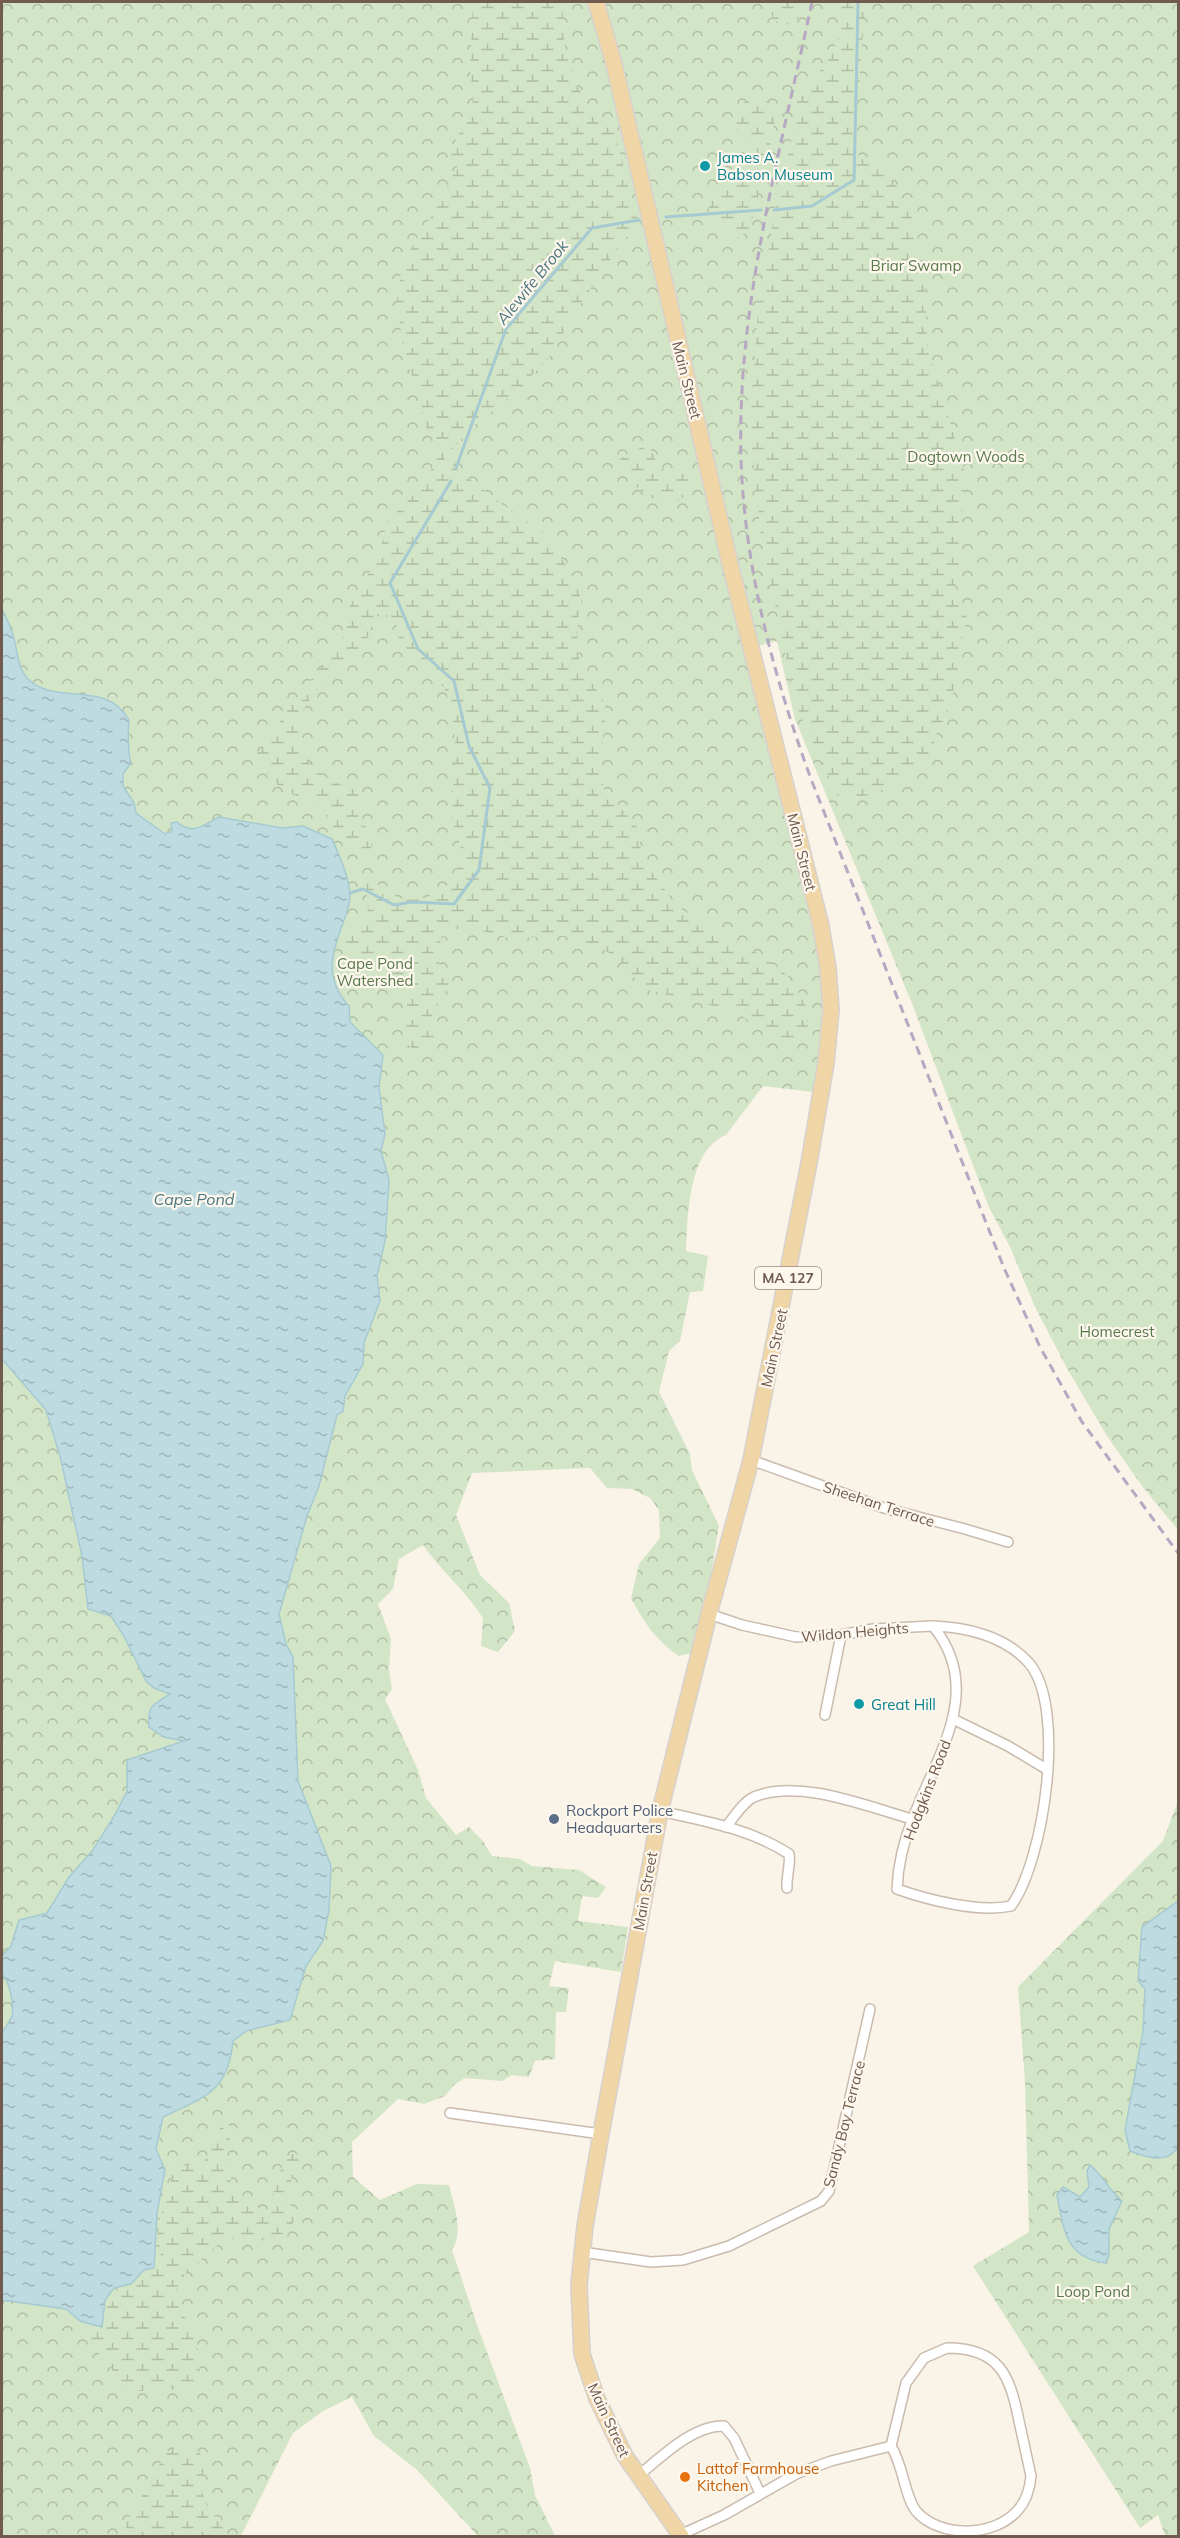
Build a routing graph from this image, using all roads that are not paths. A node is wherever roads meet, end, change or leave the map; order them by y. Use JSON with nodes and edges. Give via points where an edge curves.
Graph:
{"nodes":[{"id":1,"x":596,"y":2,"type":"edge"},
{"id":2,"x":751,"y":1460,"type":"junction"},
{"id":3,"x":1008,"y":1542,"type":"dead end"},
{"id":4,"x":709,"y":1614,"type":"junction"},
{"id":5,"x":933,"y":1626,"type":"junction"},
{"id":6,"x":841,"y":1635,"type":"junction"},
{"id":7,"x":825,"y":1715,"type":"dead end"},
{"id":8,"x":953,"y":1719,"type":"junction"},
{"id":9,"x":1048,"y":1770,"type":"junction"},
{"id":10,"x":660,"y":1811,"type":"junction"},
{"id":11,"x":912,"y":1819,"type":"junction"},
{"id":12,"x":726,"y":1827,"type":"junction"},
{"id":13,"x":787,"y":1888,"type":"dead end"},
{"id":14,"x":870,"y":2009,"type":"dead end"},
{"id":15,"x":450,"y":2113,"type":"dead end"},
{"id":16,"x":601,"y":2134,"type":"junction"},
{"id":17,"x":582,"y":2252,"type":"junction"},
{"id":18,"x":891,"y":2446,"type":"junction"},
{"id":19,"x":638,"y":2476,"type":"junction"},
{"id":20,"x":760,"y":2493,"type":"junction"},
{"id":21,"x":680,"y":2536,"type":"edge"}],
"edges":[{"from":1,"to":2,"type":"main road","name":"Main Street","number":"MA 127","via":[[614,64],[828,968],[831,1010],[826,1063]]},
{"from":2,"to":3,"type":"street","name":"Sheehan Terrace","via":[[884,1508]]},
{"from":2,"to":4,"type":"main road","name":"Main Street","number":"MA 127"},
{"from":4,"to":6,"type":"street","name":"Wildon Heights","via":[[796,1637]]},
{"from":4,"to":10,"type":"main road","name":"Main Street","number":"MA 127"},
{"from":5,"to":6,"type":"street","name":"Wildon Heights"},
{"from":5,"to":8,"type":"street","name":"Hodgkins Road","via":[[943,1638],[956,1678]]},
{"from":5,"to":9,"type":"street","name":"Hodgkins Road","via":[[956,1626],[977,1632],[1029,1663],[1045,1697]]},
{"from":6,"to":7,"type":"street"},
{"from":8,"to":9,"type":"street","name":"Hodgkins Road"},
{"from":8,"to":11,"type":"street","name":"Hodgkins Road"},
{"from":9,"to":11,"type":"street","name":"Hodgkins Road","via":[[1038,1844],[1025,1882],[1011,1906],[974,1906],[897,1889]]},
{"from":10,"to":12,"type":"street"},
{"from":10,"to":16,"type":"main road","name":"Main Street","number":"MA 127"},
{"from":11,"to":12,"type":"street","via":[[816,1793],[775,1792],[753,1798]]},
{"from":12,"to":13,"type":"street","via":[[766,1840],[789,1854]]},
{"from":14,"to":17,"type":"street","name":"Sandy Bay Terrace","via":[[829,2191],[821,2202],[729,2246],[683,2260],[651,2262]]},
{"from":15,"to":16,"type":"street"},
{"from":16,"to":17,"type":"main road","name":"Main Street","number":"MA 127"},
{"from":17,"to":19,"type":"main road","name":"Main Street","number":"MA 127","via":[[582,2354],[597,2399]]},
{"from":18,"to":18,"type":"street","via":[[900,2460],[915,2511],[944,2533],[980,2532],[1003,2523],[1018,2510],[1030,2487],[1013,2390],[995,2362],[972,2350],[947,2348],[924,2358],[906,2383]]},
{"from":18,"to":20,"type":"street","via":[[831,2461]]},
{"from":19,"to":20,"type":"street","via":[[690,2437],[711,2425],[724,2426],[734,2438]]},
{"from":19,"to":21,"type":"main road","name":"Main Street","number":"MA 127"},
{"from":20,"to":21,"type":"street"}]}
